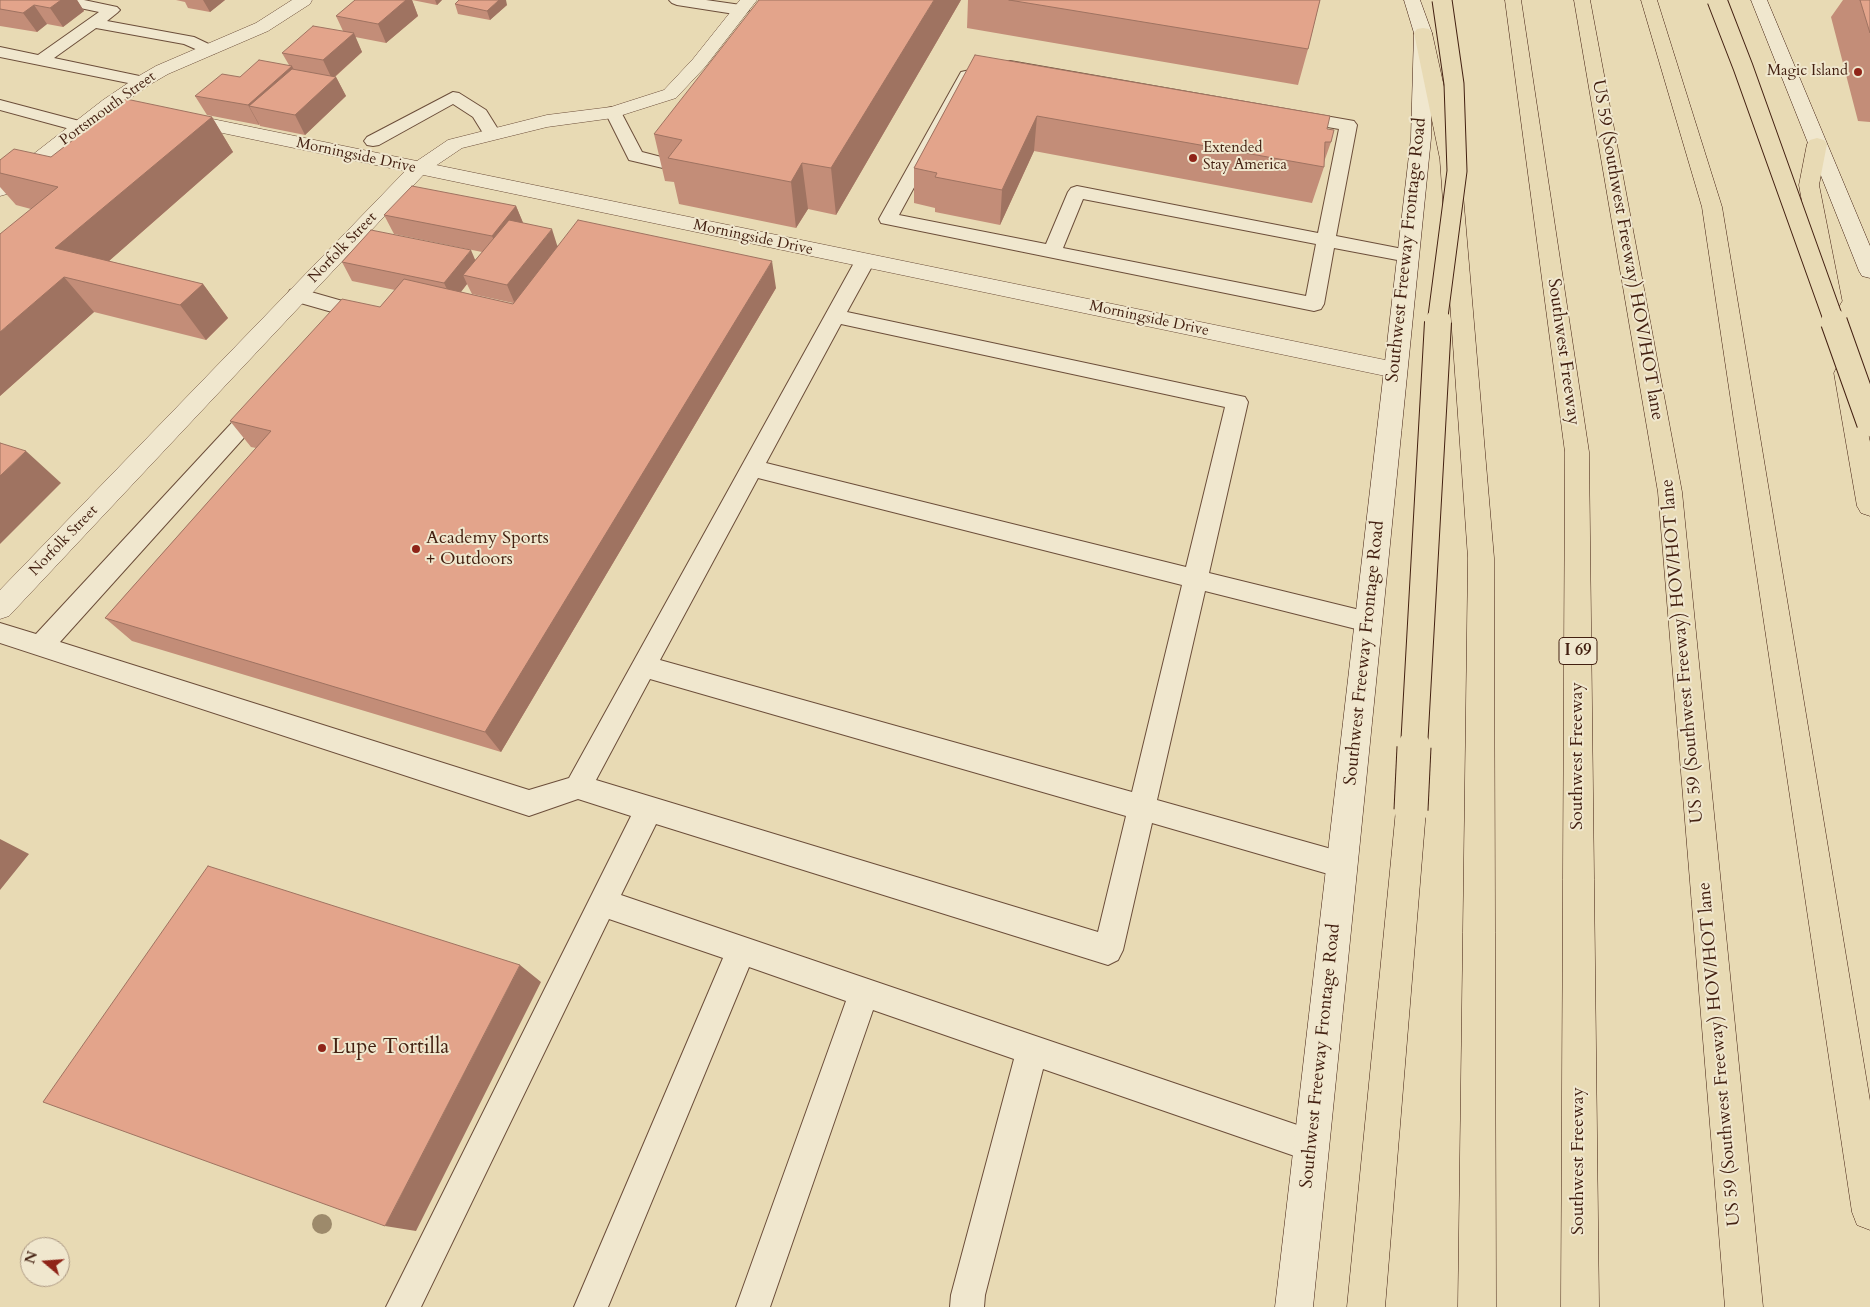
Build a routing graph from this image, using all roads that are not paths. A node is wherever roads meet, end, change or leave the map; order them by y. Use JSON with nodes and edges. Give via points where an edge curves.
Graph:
{"nodes":[{"id":1,"x":74,"y":0,"type":"edge"},
{"id":2,"x":304,"y":0,"type":"edge"},
{"id":3,"x":676,"y":0,"type":"edge"},
{"id":4,"x":1412,"y":0,"type":"edge"},
{"id":5,"x":1442,"y":0,"type":"edge"},
{"id":6,"x":1513,"y":0,"type":"edge"},
{"id":7,"x":1582,"y":0,"type":"edge"},
{"id":8,"x":1649,"y":0,"type":"edge"},
{"id":9,"x":1717,"y":0,"type":"edge"},
{"id":10,"x":1759,"y":0,"type":"edge"},
{"id":11,"x":745,"y":5,"type":"edge"},
{"id":12,"x":94,"y":23,"type":"junction"},
{"id":13,"x":1423,"y":33,"type":"junction"},
{"id":14,"x":209,"y":50,"type":"junction"},
{"id":15,"x":0,"y":52,"type":"edge"},
{"id":16,"x":41,"y":60,"type":"junction"},
{"id":17,"x":143,"y":81,"type":"junction"},
{"id":18,"x":110,"y":104,"type":"junction"},
{"id":19,"x":0,"y":105,"type":"edge"},
{"id":20,"x":613,"y":112,"type":"junction"},
{"id":21,"x":81,"y":127,"type":"junction"},
{"id":22,"x":492,"y":134,"type":"junction"},
{"id":23,"x":373,"y":141,"type":"dead end"},
{"id":24,"x":1817,"y":144,"type":"junction"},
{"id":25,"x":667,"y":164,"type":"edge"},
{"id":26,"x":0,"y":168,"type":"edge"},
{"id":27,"x":418,"y":169,"type":"junction"},
{"id":28,"x":22,"y":173,"type":"junction"},
{"id":29,"x":0,"y":190,"type":"edge"},
{"id":30,"x":1326,"y":240,"type":"junction"},
{"id":31,"x":1052,"y":252,"type":"junction"},
{"id":32,"x":1408,"y":256,"type":"junction"},
{"id":33,"x":865,"y":261,"type":"junction"},
{"id":34,"x":1870,"y":271,"type":"edge"},
{"id":35,"x":297,"y":295,"type":"junction"},
{"id":36,"x":835,"y":316,"type":"junction"},
{"id":37,"x":389,"y":321,"type":"edge"},
{"id":38,"x":1395,"y":370,"type":"junction"},
{"id":39,"x":274,"y":390,"type":"edge"},
{"id":40,"x":1870,"y":423,"type":"edge"},
{"id":41,"x":751,"y":468,"type":"junction"},
{"id":42,"x":1870,"y":506,"type":"edge"},
{"id":43,"x":1196,"y":580,"type":"junction"},
{"id":44,"x":0,"y":608,"type":"edge"},
{"id":45,"x":1368,"y":622,"type":"junction"},
{"id":46,"x":0,"y":633,"type":"edge"},
{"id":47,"x":40,"y":646,"type":"junction"},
{"id":48,"x":644,"y":666,"type":"junction"},
{"id":49,"x":578,"y":787,"type":"junction"},
{"id":50,"x":1142,"y":808,"type":"junction"},
{"id":51,"x":649,"y":809,"type":"junction"},
{"id":52,"x":1342,"y":866,"type":"junction"},
{"id":53,"x":603,"y":903,"type":"junction"},
{"id":54,"x":741,"y":951,"type":"junction"},
{"id":55,"x":864,"y":992,"type":"junction"},
{"id":56,"x":1032,"y":1050,"type":"junction"},
{"id":57,"x":1312,"y":1146,"type":"junction"},
{"id":58,"x":1870,"y":1212,"type":"edge"},
{"id":59,"x":403,"y":1307,"type":"edge"},
{"id":60,"x":591,"y":1307,"type":"edge"},
{"id":61,"x":753,"y":1307,"type":"edge"},
{"id":62,"x":967,"y":1307,"type":"edge"},
{"id":63,"x":1294,"y":1307,"type":"edge"},
{"id":64,"x":1366,"y":1307,"type":"edge"},
{"id":65,"x":1477,"y":1307,"type":"edge"},
{"id":66,"x":1580,"y":1307,"type":"edge"},
{"id":67,"x":1744,"y":1307,"type":"edge"}],
"edges":[{"from":1,"to":12,"type":"lane","via":[[71,2],[112,10]]},
{"from":2,"to":14,"type":"street","name":"Portsmouth Street","via":[[262,27]]},
{"from":3,"to":11,"type":"lane"},
{"from":4,"to":13,"type":"street","name":"Southwest Freeway Frontage Road"},
{"from":5,"to":64,"type":"highway","bridge":true,"via":[[1454,84],[1457,171],[1438,314],[1411,810]]},
{"from":6,"to":66,"type":"highway","name":"Southwest Freeway","number":"I 69","via":[[1577,452]]},
{"from":7,"to":67,"type":"highway","name":"US 59 (Southwest Freeway) HOV/HOT lane","via":[[1670,492]]},
{"from":8,"to":58,"type":"highway","via":[[1712,207]]},
{"from":9,"to":40,"type":"highway","bridge":true},
{"from":10,"to":24,"type":"street"},
{"from":11,"to":20,"type":"street","name":"Norfolk Street","via":[[670,94]]},
{"from":12,"to":14,"type":"lane","via":[[188,40]]},
{"from":12,"to":16,"type":"lane"},
{"from":13,"to":32,"type":"street","name":"Southwest Freeway Frontage Road","via":[[1421,138]]},
{"from":13,"to":65,"type":"highway","via":[[1450,160],[1481,558]]},
{"from":14,"to":17,"type":"street","name":"Portsmouth Street"},
{"from":15,"to":16,"type":"lane"},
{"from":16,"to":17,"type":"lane"},
{"from":17,"to":18,"type":"street","name":"Portsmouth Street"},
{"from":18,"to":21,"type":"street","name":"Portsmouth Street"},
{"from":18,"to":27,"type":"street","name":"Morningside Drive"},
{"from":19,"to":21,"type":"lane"},
{"from":20,"to":22,"type":"street","name":"Norfolk Street","via":[[547,121]]},
{"from":20,"to":25,"type":"lane","via":[[635,156]]},
{"from":21,"to":28,"type":"street","name":"Portsmouth Street"},
{"from":22,"to":23,"type":"lane","via":[[480,114],[453,97]]},
{"from":22,"to":27,"type":"street","name":"Norfolk Street","via":[[455,144]]},
{"from":24,"to":34,"type":"street"},
{"from":24,"to":42,"type":"highway","via":[[1809,185]]},
{"from":26,"to":28,"type":"lane"},
{"from":27,"to":33,"type":"street","name":"Morningside Drive"},
{"from":27,"to":35,"type":"street","name":"Norfolk Street"},
{"from":28,"to":29,"type":"street","name":"Portsmouth Street"},
{"from":30,"to":31,"type":"lane","via":[[1077,192]]},
{"from":30,"to":31,"type":"lane","via":[[1314,304]]},
{"from":30,"to":31,"type":"lane","via":[[1348,125],[1010,66],[968,75],[888,219]]},
{"from":30,"to":32,"type":"lane"},
{"from":32,"to":38,"type":"street","name":"Southwest Freeway Frontage Road"},
{"from":33,"to":36,"type":"lane"},
{"from":33,"to":38,"type":"street","name":"Morningside Drive"},
{"from":35,"to":37,"type":"lane","via":[[341,317]]},
{"from":35,"to":44,"type":"street","name":"Norfolk Street"},
{"from":36,"to":41,"type":"lane"},
{"from":36,"to":43,"type":"lane","via":[[1237,402]]},
{"from":38,"to":45,"type":"street","name":"Southwest Freeway Frontage Road"},
{"from":39,"to":47,"type":"lane"},
{"from":41,"to":43,"type":"lane"},
{"from":41,"to":48,"type":"lane"},
{"from":43,"to":45,"type":"lane"},
{"from":43,"to":50,"type":"lane"},
{"from":45,"to":52,"type":"street","name":"Southwest Freeway Frontage Road"},
{"from":46,"to":47,"type":"lane"},
{"from":47,"to":49,"type":"lane","via":[[528,803]]},
{"from":48,"to":49,"type":"lane"},
{"from":48,"to":50,"type":"lane"},
{"from":49,"to":51,"type":"lane"},
{"from":50,"to":51,"type":"lane","via":[[1108,950]]},
{"from":50,"to":52,"type":"lane"},
{"from":51,"to":53,"type":"lane"},
{"from":52,"to":57,"type":"street","name":"Southwest Freeway Frontage Road"},
{"from":53,"to":54,"type":"lane"},
{"from":53,"to":59,"type":"lane"},
{"from":54,"to":55,"type":"lane"},
{"from":54,"to":60,"type":"lane"},
{"from":55,"to":56,"type":"lane"},
{"from":55,"to":61,"type":"lane"},
{"from":56,"to":57,"type":"lane"},
{"from":56,"to":62,"type":"lane"},
{"from":57,"to":63,"type":"street","name":"Southwest Freeway Frontage Road"}]}
